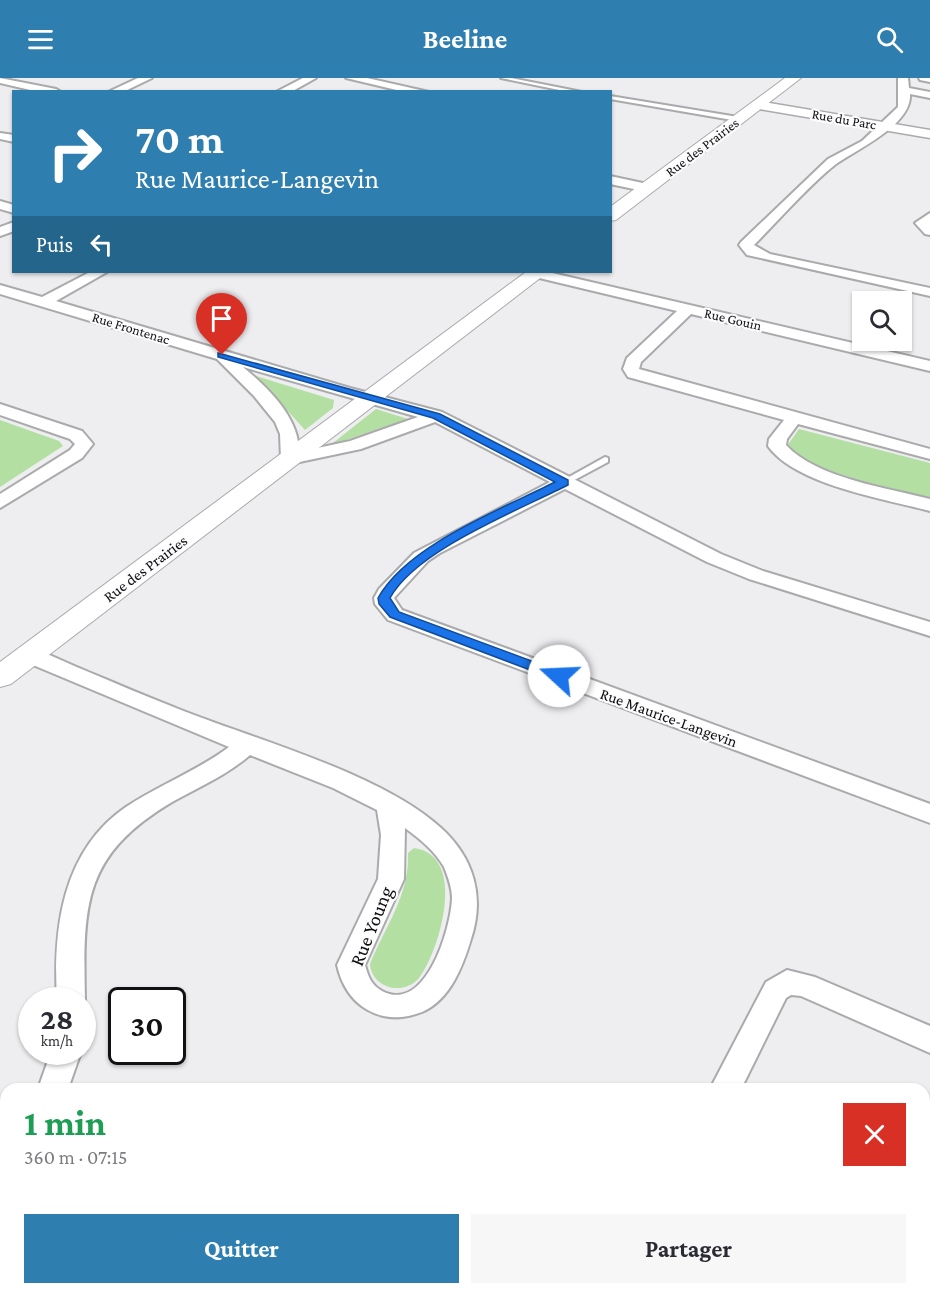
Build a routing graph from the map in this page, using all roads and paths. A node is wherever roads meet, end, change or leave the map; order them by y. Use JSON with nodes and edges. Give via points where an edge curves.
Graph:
{"nodes":[{"id":1,"x":147,"y":78,"type":"edge"},
{"id":2,"x":311,"y":78,"type":"edge"},
{"id":3,"x":351,"y":78,"type":"edge"},
{"id":4,"x":503,"y":78,"type":"edge"},
{"id":5,"x":794,"y":78,"type":"edge"},
{"id":6,"x":903,"y":78,"type":"edge"},
{"id":7,"x":924,"y":78,"type":"edge"},
{"id":8,"x":930,"y":79,"type":"edge"},
{"id":9,"x":0,"y":80,"type":"edge"},
{"id":10,"x":47,"y":90,"type":"edge"},
{"id":11,"x":118,"y":90,"type":"edge"},
{"id":12,"x":285,"y":90,"type":"edge"},
{"id":13,"x":414,"y":90,"type":"edge"},
{"id":14,"x":569,"y":90,"type":"edge"},
{"id":15,"x":903,"y":90,"type":"junction"},
{"id":16,"x":930,"y":95,"type":"edge"},
{"id":17,"x":612,"y":97,"type":"edge"},
{"id":18,"x":758,"y":105,"type":"junction"},
{"id":19,"x":738,"y":119,"type":"junction"},
{"id":20,"x":884,"y":126,"type":"junction"},
{"id":21,"x":930,"y":134,"type":"edge"},
{"id":22,"x":612,"y":180,"type":"edge"},
{"id":23,"x":648,"y":188,"type":"junction"},
{"id":24,"x":612,"y":215,"type":"edge"},
{"id":25,"x":930,"y":217,"type":"edge"},
{"id":26,"x":930,"y":231,"type":"edge"},
{"id":27,"x":98,"y":273,"type":"edge"},
{"id":28,"x":536,"y":273,"type":"edge"},
{"id":29,"x":541,"y":273,"type":"edge"},
{"id":30,"x":0,"y":289,"type":"edge"},
{"id":31,"x":930,"y":292,"type":"edge"},
{"id":32,"x":42,"y":302,"type":"junction"},
{"id":33,"x":688,"y":309,"type":"junction"},
{"id":34,"x":208,"y":351,"type":"junction"},
{"id":35,"x":930,"y":366,"type":"edge"},
{"id":36,"x":370,"y":398,"type":"junction"},
{"id":37,"x":0,"y":409,"type":"edge"},
{"id":38,"x":436,"y":416,"type":"junction"},
{"id":39,"x":794,"y":418,"type":"junction"},
{"id":40,"x":930,"y":454,"type":"edge"},
{"id":41,"x":290,"y":459,"type":"junction"},
{"id":42,"x":605,"y":460,"type":"dead end"},
{"id":43,"x":564,"y":482,"type":"junction"},
{"id":44,"x":0,"y":502,"type":"edge"},
{"id":45,"x":930,"y":505,"type":"edge"},
{"id":46,"x":930,"y":629,"type":"edge"},
{"id":47,"x":29,"y":655,"type":"junction"},
{"id":48,"x":0,"y":677,"type":"edge"},
{"id":49,"x":247,"y":745,"type":"junction"},
{"id":50,"x":389,"y":807,"type":"junction"},
{"id":51,"x":930,"y":814,"type":"edge"},
{"id":52,"x":71,"y":987,"type":"edge"},
{"id":53,"x":930,"y":1040,"type":"edge"},
{"id":54,"x":61,"y":1065,"type":"edge"},
{"id":55,"x":55,"y":1083,"type":"edge"},
{"id":56,"x":728,"y":1083,"type":"edge"}],
"edges":[{"from":1,"to":11,"type":"street"},
{"from":2,"to":12,"type":"street"},
{"from":3,"to":13,"type":"street"},
{"from":4,"to":14,"type":"lane"},
{"from":5,"to":18,"type":"main road","name":"Rue des Prairies"},
{"from":6,"to":15,"type":"street"},
{"from":7,"to":8,"type":"street"},
{"from":9,"to":10,"type":"street"},
{"from":15,"to":16,"type":"street"},
{"from":15,"to":20,"type":"street","via":[[905,105]]},
{"from":17,"to":19,"type":"lane"},
{"from":18,"to":19,"type":"main road","name":"Rue des Prairies"},
{"from":18,"to":20,"type":"street","name":"Rue du Parc"},
{"from":19,"to":23,"type":"main road","name":"Rue des Prairies"},
{"from":20,"to":21,"type":"street","name":"Rue du Parc"},
{"from":20,"to":31,"type":"street","via":[[866,143],[832,162],[750,239],[747,247],[766,257]]},
{"from":22,"to":23,"type":"street"},
{"from":23,"to":24,"type":"main road","name":"Rue des Prairies"},
{"from":25,"to":26,"type":"street","via":[[922,223]]},
{"from":27,"to":32,"type":"street"},
{"from":28,"to":36,"type":"main road","name":"Rue des Prairies"},
{"from":29,"to":33,"type":"street","name":"Rue Gouin"},
{"from":30,"to":32,"type":"street","name":"Rue Frontenac"},
{"from":32,"to":34,"type":"street","name":"Rue Frontenac"},
{"from":33,"to":35,"type":"street","name":"Rue Gouin"},
{"from":33,"to":39,"type":"street","via":[[633,361],[634,374]]},
{"from":34,"to":36,"type":"street","name":"Rue Frontenac"},
{"from":34,"to":41,"type":"street","via":[[239,371],[284,422],[289,433]]},
{"from":36,"to":38,"type":"street","name":"Rue Frontenac"},
{"from":36,"to":41,"type":"main road","name":"Rue des Prairies"},
{"from":37,"to":44,"type":"street","via":[[75,435],[84,444],[76,454]]},
{"from":38,"to":41,"type":"street","name":"Rue des Prairies","via":[[355,445]]},
{"from":38,"to":43,"type":"street","name":"Rue Frontenac"},
{"from":39,"to":40,"type":"street"},
{"from":39,"to":45,"type":"street","via":[[777,446],[796,464]]},
{"from":41,"to":47,"type":"main road","name":"Rue des Prairies"},
{"from":42,"to":43,"type":"lane"},
{"from":43,"to":46,"type":"street","name":"Rue Frontenac","via":[[677,542],[734,567]]},
{"from":43,"to":51,"type":"street","name":"Rue Maurice-Langevin","via":[[421,557],[386,593],[389,610]]},
{"from":47,"to":48,"type":"main road","name":"Rue des Prairies"},
{"from":47,"to":49,"type":"street","name":"Rue Young"},
{"from":49,"to":50,"type":"street","name":"Rue Young","via":[[342,782]]},
{"from":49,"to":52,"type":"street","via":[[224,765],[136,812],[96,853],[80,878],[73,908],[69,940]]},
{"from":50,"to":50,"type":"street","name":"Rue Young","via":[[394,835],[391,879],[351,965],[357,989],[367,998],[395,1006],[424,997],[443,977],[461,924],[465,897],[457,870],[442,844],[419,822]]},
{"from":53,"to":56,"type":"street","via":[[805,985],[787,982],[776,990]]},
{"from":54,"to":55,"type":"street"}]}
